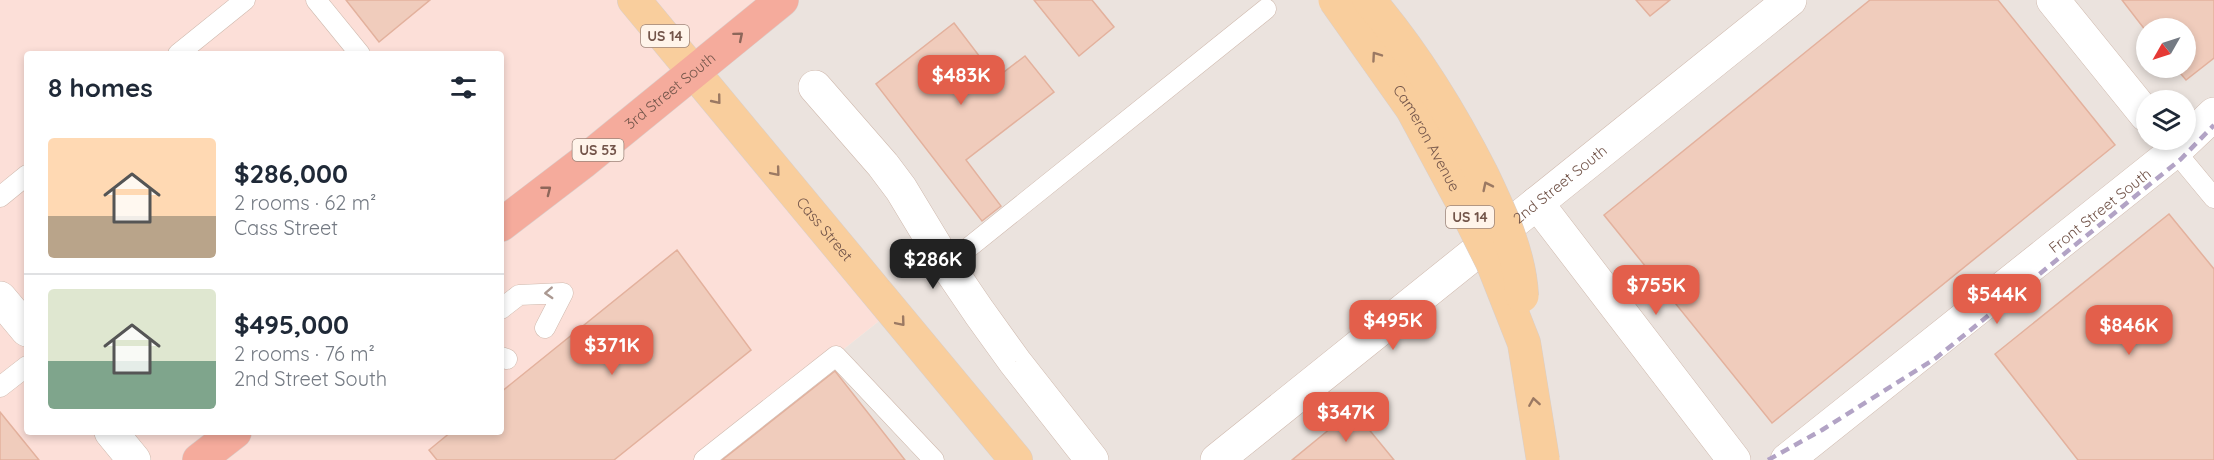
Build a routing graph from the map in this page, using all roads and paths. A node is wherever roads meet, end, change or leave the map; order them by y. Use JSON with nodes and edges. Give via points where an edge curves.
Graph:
{"nodes":[{"id":1,"x":245,"y":0,"type":"edge"},
{"id":2,"x":316,"y":0,"type":"edge"},
{"id":3,"x":634,"y":0,"type":"edge"},
{"id":4,"x":783,"y":0,"type":"edge"},
{"id":5,"x":1335,"y":0,"type":"edge"},
{"id":6,"x":1369,"y":0,"type":"edge"},
{"id":7,"x":1790,"y":0,"type":"edge"},
{"id":8,"x":2053,"y":0,"type":"edge"},
{"id":9,"x":1266,"y":9,"type":"dead end"},
{"id":10,"x":182,"y":51,"type":"edge"},
{"id":11,"x":358,"y":51,"type":"edge"},
{"id":12,"x":695,"y":73,"type":"junction"},
{"id":13,"x":815,"y":87,"type":"dead end"},
{"id":14,"x":2136,"y":104,"type":"edge"},
{"id":15,"x":2214,"y":114,"type":"edge"},
{"id":16,"x":2196,"y":127,"type":"edge"},
{"id":17,"x":2165,"y":150,"type":"edge"},
{"id":18,"x":2175,"y":150,"type":"edge"},
{"id":19,"x":24,"y":177,"type":"edge"},
{"id":20,"x":0,"y":197,"type":"edge"},
{"id":21,"x":2214,"y":198,"type":"edge"},
{"id":22,"x":1537,"y":203,"type":"junction"},
{"id":23,"x":504,"y":223,"type":"edge"},
{"id":24,"x":947,"y":266,"type":"junction"},
{"id":25,"x":0,"y":298,"type":"edge"},
{"id":26,"x":504,"y":307,"type":"edge"},
{"id":27,"x":24,"y":326,"type":"edge"},
{"id":28,"x":545,"y":328,"type":"dead end"},
{"id":29,"x":1524,"y":343,"type":"junction"},
{"id":30,"x":24,"y":368,"type":"edge"},
{"id":31,"x":0,"y":387,"type":"edge"},
{"id":32,"x":113,"y":435,"type":"edge"},
{"id":33,"x":231,"y":435,"type":"edge"},
{"id":34,"x":134,"y":460,"type":"edge"},
{"id":35,"x":199,"y":460,"type":"edge"},
{"id":36,"x":704,"y":460,"type":"edge"},
{"id":37,"x":934,"y":460,"type":"edge"},
{"id":38,"x":1016,"y":460,"type":"edge"},
{"id":39,"x":1092,"y":460,"type":"edge"},
{"id":40,"x":1217,"y":460,"type":"edge"},
{"id":41,"x":1543,"y":460,"type":"edge"},
{"id":42,"x":1734,"y":460,"type":"edge"},
{"id":43,"x":1787,"y":460,"type":"edge"}],
"edges":[{"from":1,"to":10,"type":"lane"},
{"from":2,"to":11,"type":"lane"},
{"from":3,"to":12,"type":"main road","name":"Cass Street","number":"US 14"},
{"from":12,"to":4,"type":"highway","name":"3rd Street South","number":"US 53","one_way":true},
{"from":29,"to":5,"type":"main road","name":"Cameron Avenue","number":"US 14","one_way":true,"bridge":true,"via":[[1492,262],[1435,151],[1395,84]]},
{"from":29,"to":6,"type":"main road","one_way":true,"bridge":true,"via":[[1521,282],[1495,201],[1428,77]]},
{"from":7,"to":22,"type":"street","name":"2nd Street South"},
{"from":8,"to":14,"type":"street"},
{"from":9,"to":24,"type":"lane"},
{"from":23,"to":12,"type":"highway","name":"3rd Street South","number":"US 53","one_way":true},
{"from":12,"to":38,"type":"main road","name":"Cass Street","number":"US 14","one_way":true},
{"from":13,"to":24,"type":"street","via":[[901,189]]},
{"from":15,"to":16,"type":"street","name":"Front Street South"},
{"from":17,"to":43,"type":"street","name":"Front Street South"},
{"from":18,"to":21,"type":"lane"},
{"from":19,"to":20,"type":"lane"},
{"from":22,"to":40,"type":"street","name":"2nd Street South"},
{"from":22,"to":42,"type":"street"},
{"from":24,"to":39,"type":"street","via":[[1014,362]]},
{"from":25,"to":27,"type":"street"},
{"from":28,"to":26,"type":"lane","one_way":true,"via":[[562,292],[519,295]]},
{"from":41,"to":29,"type":"main road","name":"Cameron Avenue","number":"US 14","one_way":true,"bridge":true},
{"from":30,"to":31,"type":"lane"},
{"from":32,"to":34,"type":"street"},
{"from":33,"to":35,"type":"highway"},
{"from":36,"to":37,"type":"lane","via":[[836,356]]}]}
